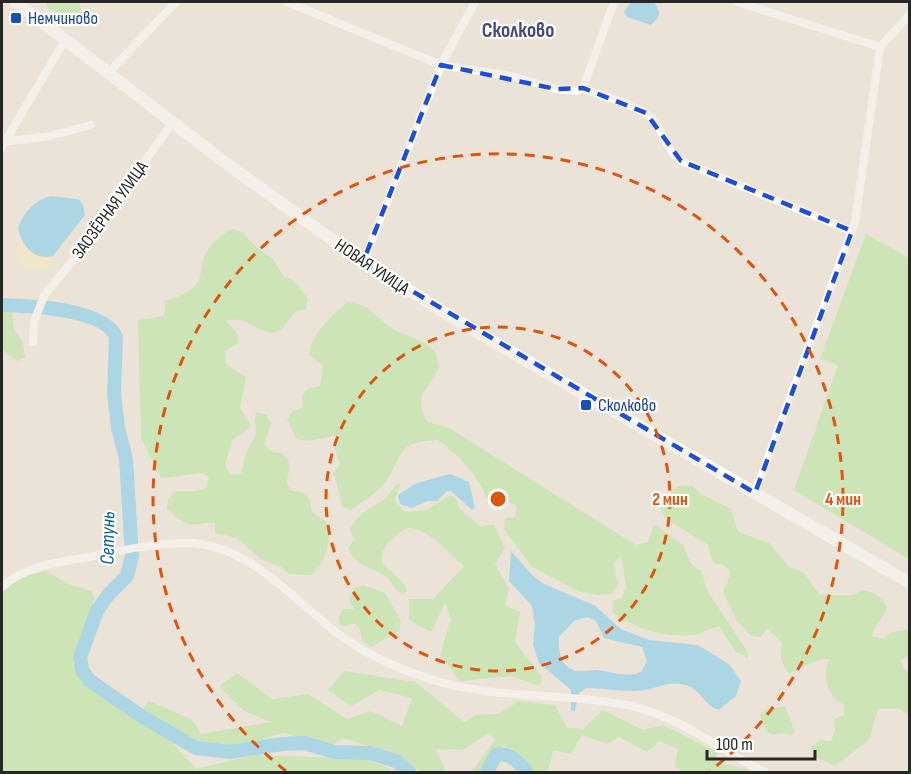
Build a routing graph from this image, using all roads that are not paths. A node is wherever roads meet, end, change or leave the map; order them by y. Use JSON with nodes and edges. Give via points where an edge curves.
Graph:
{"nodes":[{"id":1,"x":16,"y":2,"type":"edge"},
{"id":2,"x":176,"y":2,"type":"edge"},
{"id":3,"x":287,"y":2,"type":"edge"},
{"id":4,"x":476,"y":2,"type":"edge"},
{"id":5,"x":614,"y":2,"type":"edge"},
{"id":6,"x":737,"y":2,"type":"edge"},
{"id":7,"x":909,"y":14,"type":"edge"},
{"id":8,"x":66,"y":38,"type":"junction"},
{"id":9,"x":880,"y":47,"type":"junction"},
{"id":10,"x":441,"y":65,"type":"junction"},
{"id":11,"x":109,"y":72,"type":"junction"},
{"id":12,"x":583,"y":88,"type":"junction"},
{"id":13,"x":173,"y":122,"type":"junction"},
{"id":14,"x":91,"y":125,"type":"dead end"},
{"id":15,"x":2,"y":144,"type":"edge"},
{"id":16,"x":852,"y":231,"type":"junction"},
{"id":17,"x":363,"y":262,"type":"junction"},
{"id":18,"x":33,"y":342,"type":"dead end"},
{"id":19,"x":755,"y":493,"type":"junction"},
{"id":20,"x":909,"y":583,"type":"edge"},
{"id":21,"x":2,"y":587,"type":"edge"},
{"id":22,"x":765,"y":772,"type":"edge"}],
"edges":[{"from":1,"to":8,"type":"street","name":"НОВАЯ УЛИЦА"},
{"from":2,"to":11,"type":"street"},
{"from":3,"to":10,"type":"street"},
{"from":4,"to":10,"type":"street"},
{"from":5,"to":12,"type":"street"},
{"from":6,"to":9,"type":"street"},
{"from":7,"to":9,"type":"street"},
{"from":8,"to":11,"type":"street","name":"НОВАЯ УЛИЦА"},
{"from":8,"to":15,"type":"street"},
{"from":9,"to":16,"type":"street","via":[[868,149]]},
{"from":10,"to":12,"type":"street","via":[[512,76],[556,89]]},
{"from":10,"to":17,"type":"street"},
{"from":11,"to":13,"type":"street","name":"НОВАЯ УЛИЦА"},
{"from":12,"to":16,"type":"street","via":[[646,113],[662,131],[669,151],[681,161]]},
{"from":13,"to":17,"type":"street","name":"НОВАЯ УЛИЦА"},
{"from":13,"to":18,"type":"street","name":"ЗАОЗЁРНАЯ УЛИЦА","via":[[44,296],[34,322]]},
{"from":14,"to":15,"type":"street"},
{"from":16,"to":19,"type":"street"},
{"from":17,"to":19,"type":"street","name":"НОВАЯ УЛИЦА"},
{"from":19,"to":20,"type":"street","name":"НОВАЯ УЛИЦА"},
{"from":21,"to":22,"type":"street","via":[[22,572],[109,553],[186,543],[224,551],[274,580],[338,633],[381,661],[471,690],[585,699],[657,713],[691,728]]}]}
